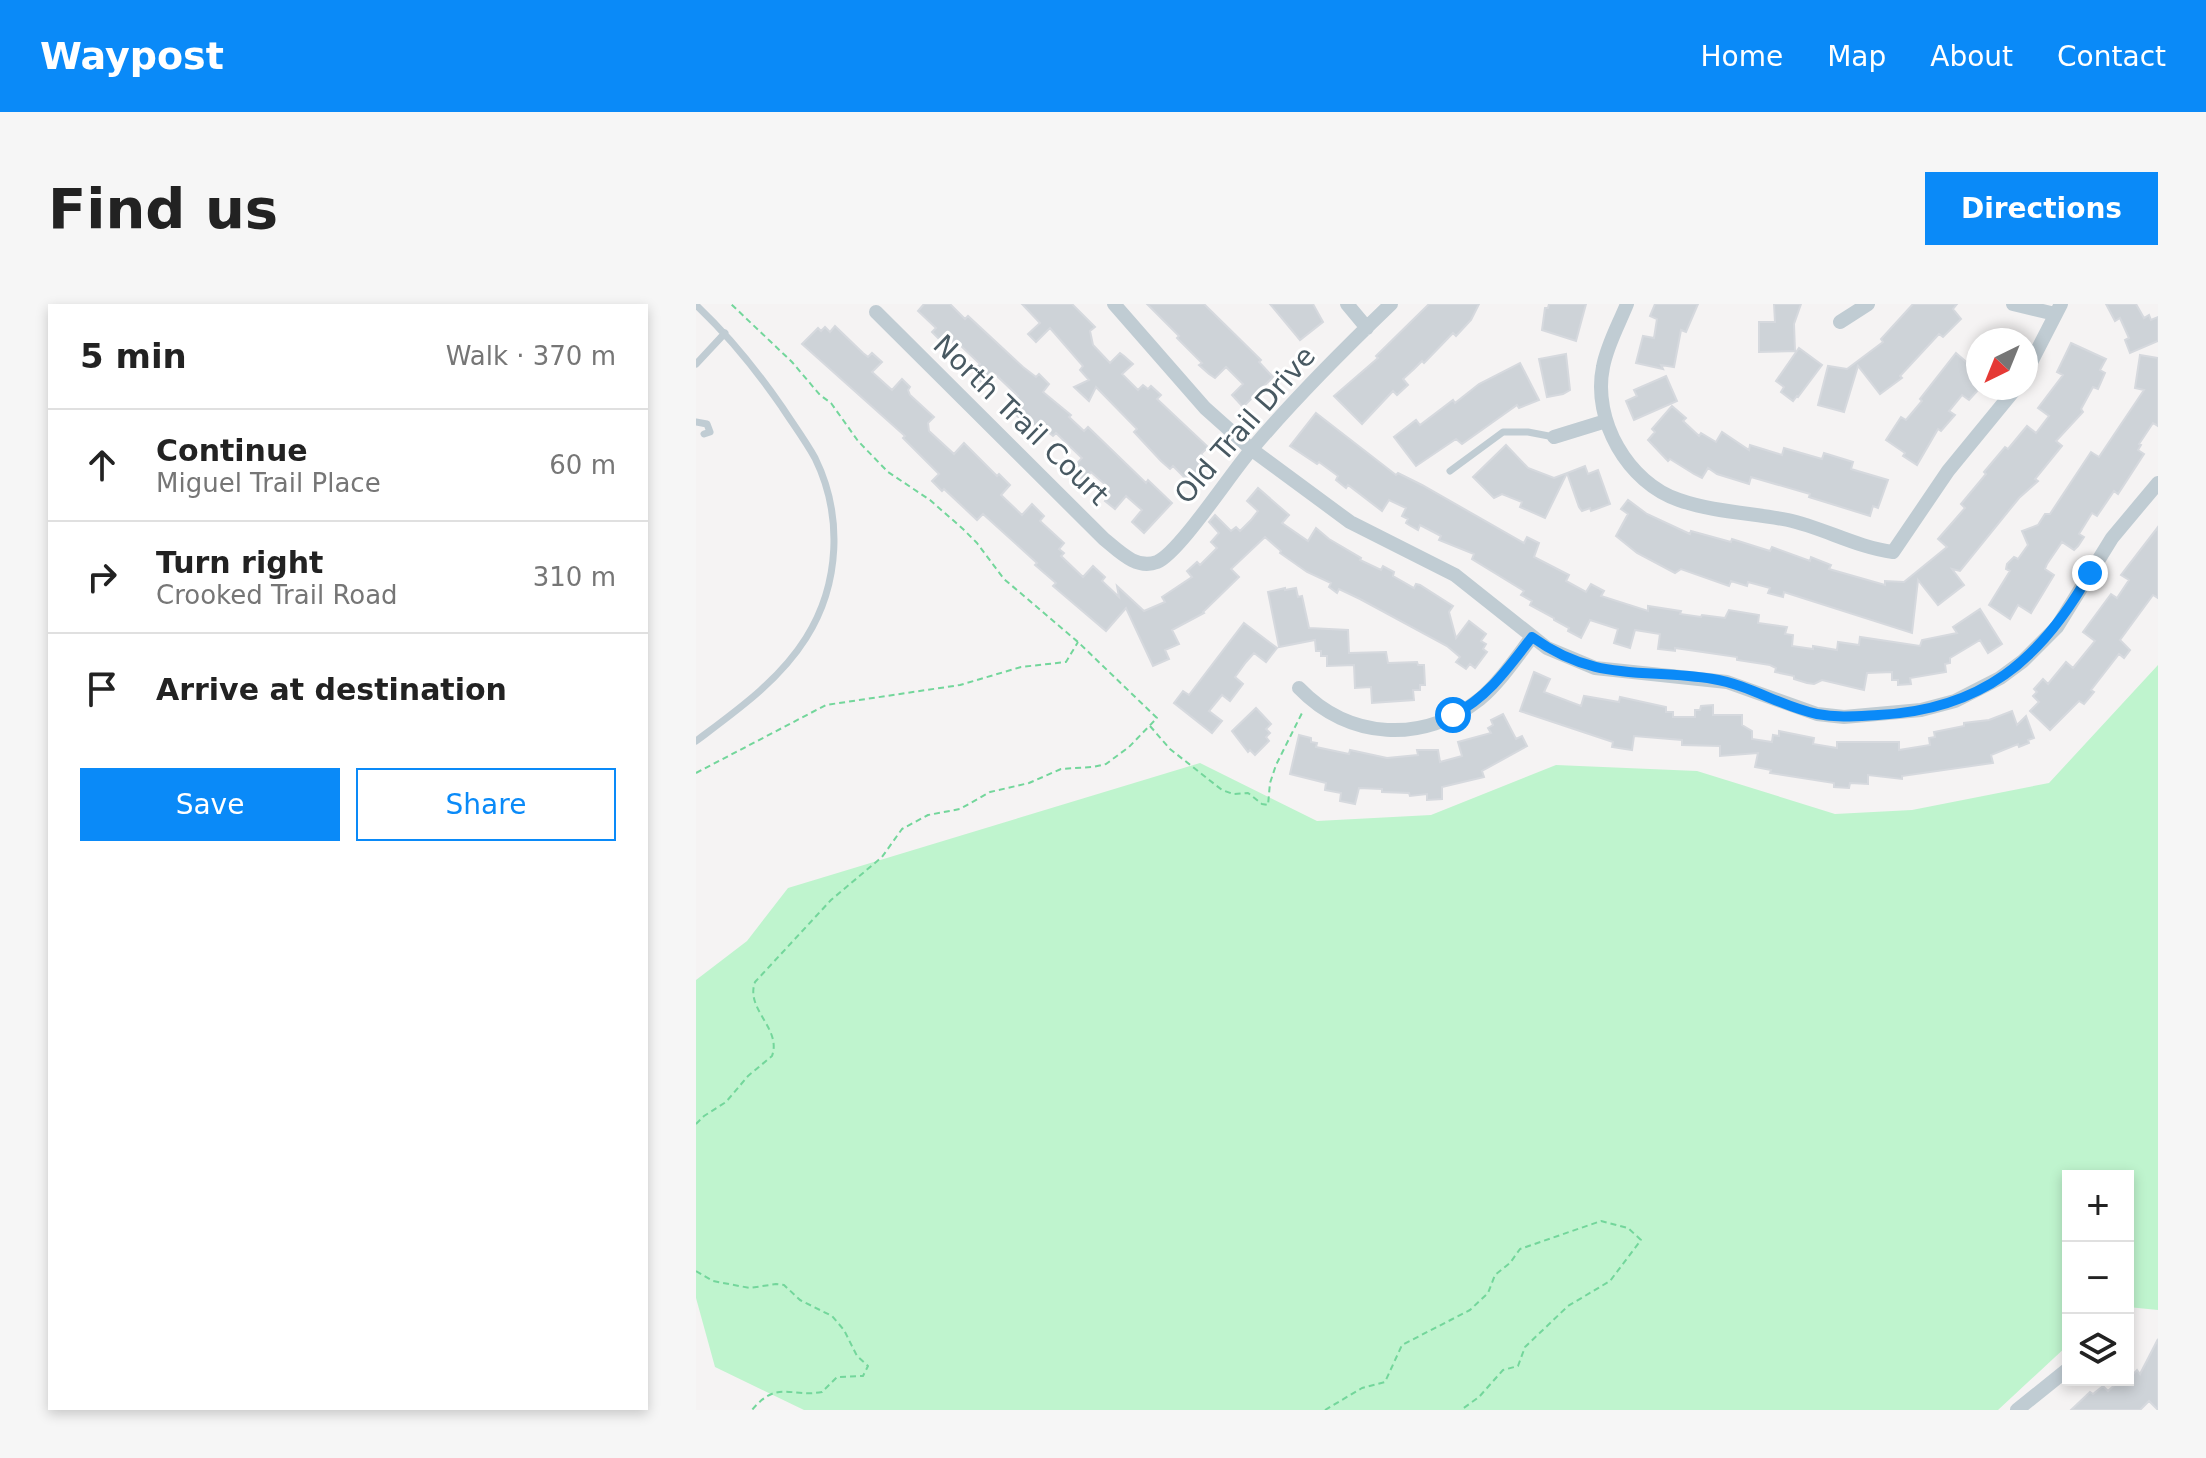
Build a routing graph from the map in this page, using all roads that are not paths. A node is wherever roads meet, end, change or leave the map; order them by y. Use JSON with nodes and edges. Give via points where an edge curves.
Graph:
{"nodes":[{"id":1,"x":1114,"y":304,"type":"edge"},
{"id":2,"x":1347,"y":304,"type":"edge"},
{"id":3,"x":1391,"y":304,"type":"edge"},
{"id":4,"x":1627,"y":304,"type":"edge"},
{"id":5,"x":1868,"y":304,"type":"edge"},
{"id":6,"x":2013,"y":304,"type":"edge"},
{"id":7,"x":696,"y":305,"type":"edge"},
{"id":8,"x":2058,"y":309,"type":"edge"},
{"id":9,"x":876,"y":312,"type":"dead end"},
{"id":10,"x":1840,"y":322,"type":"dead end"},
{"id":11,"x":1367,"y":328,"type":"junction"},
{"id":12,"x":725,"y":333,"type":"junction"},
{"id":13,"x":2038,"y":348,"type":"edge"},
{"id":14,"x":696,"y":364,"type":"edge"},
{"id":15,"x":2006,"y":400,"type":"edge"},
{"id":16,"x":1606,"y":421,"type":"junction"},
{"id":17,"x":696,"y":422,"type":"edge"},
{"id":18,"x":704,"y":434,"type":"dead end"},
{"id":19,"x":1554,"y":437,"type":"joint"},
{"id":20,"x":1251,"y":449,"type":"junction"},
{"id":21,"x":1450,"y":471,"type":"dead end"},
{"id":22,"x":2158,"y":483,"type":"edge"},
{"id":23,"x":1133,"y":562,"type":"joint"},
{"id":24,"x":1532,"y":637,"type":"junction"},
{"id":25,"x":1299,"y":688,"type":"dead end"},
{"id":26,"x":696,"y":741,"type":"edge"},
{"id":27,"x":2062,"y":1374,"type":"edge"},
{"id":28,"x":2017,"y":1410,"type":"edge"}],
"edges":[{"from":1,"to":20,"type":"street","via":[[1205,408]]},
{"from":2,"to":11,"type":"street"},
{"from":3,"to":11,"type":"street","name":"Old Trail Drive"},
{"from":4,"to":16,"type":"street","via":[[1603,365]]},
{"from":5,"to":10,"type":"street"},
{"from":6,"to":8,"type":"street"},
{"from":7,"to":12,"type":"lane"},
{"from":8,"to":13,"type":"street"},
{"from":9,"to":23,"type":"street","name":"North Trail Court"},
{"from":11,"to":20,"type":"street","name":"Old Trail Drive"},
{"from":12,"to":14,"type":"lane"},
{"from":12,"to":26,"type":"lane","via":[[749,359],[814,458],[829,494],[834,552],[823,605],[801,646],[745,704]]},
{"from":15,"to":16,"type":"street","via":[[1948,471],[1893,552],[1793,521],[1668,496],[1632,465]]},
{"from":16,"to":19,"type":"street"},
{"from":17,"to":18,"type":"lane","via":[[707,424],[710,432]]},
{"from":19,"to":21,"type":"lane","via":[[1503,432]]},
{"from":20,"to":23,"type":"street","name":"Old Trail Drive","via":[[1161,561]]},
{"from":20,"to":24,"type":"street","via":[[1350,522],[1455,575]]},
{"from":22,"to":24,"type":"street","via":[[2112,538],[2057,627],[2035,650],[1990,684],[1933,707],[1844,717],[1817,714],[1727,682],[1595,668]]},
{"from":24,"to":25,"type":"street","via":[[1479,699],[1425,726],[1365,728],[1335,717]]},
{"from":27,"to":28,"type":"street"}]}
